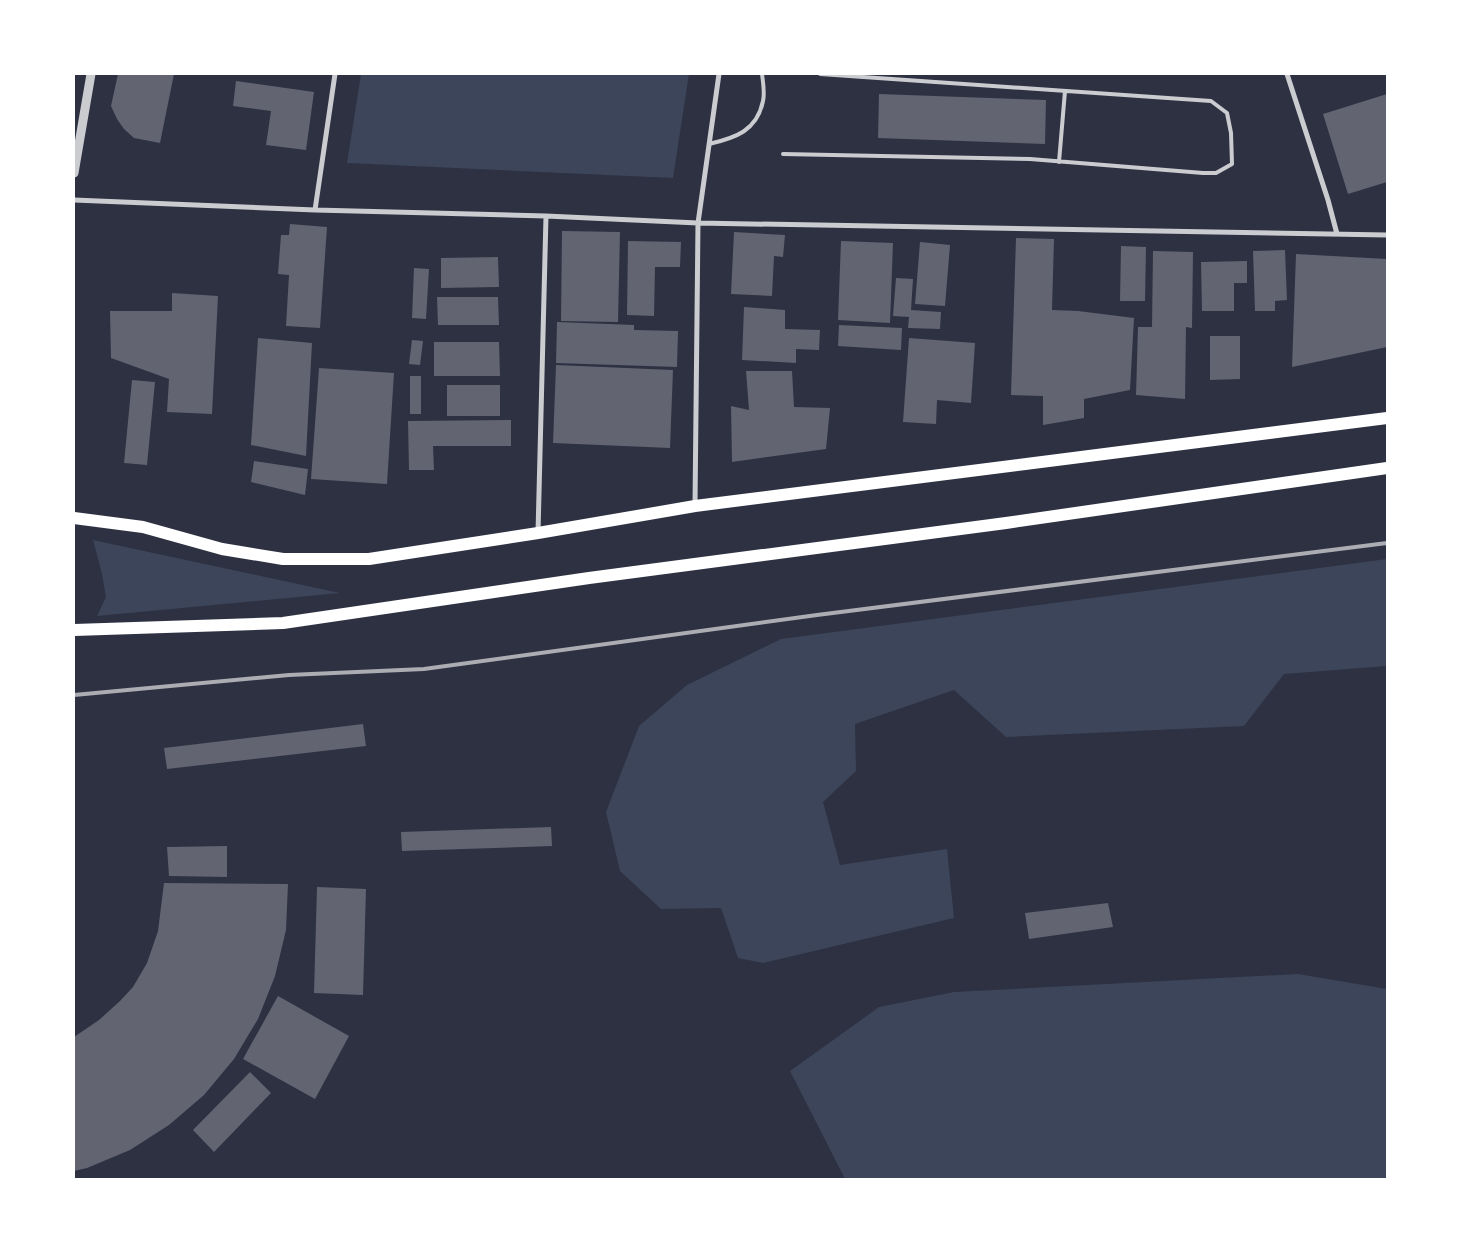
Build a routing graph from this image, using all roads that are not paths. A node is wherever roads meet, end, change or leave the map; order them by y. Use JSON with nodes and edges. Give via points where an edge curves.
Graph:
{"nodes":[{"id":1,"x":91,"y":74,"type":"edge"},
{"id":2,"x":336,"y":74,"type":"edge"},
{"id":3,"x":719,"y":74,"type":"edge"},
{"id":4,"x":762,"y":74,"type":"edge"},
{"id":5,"x":820,"y":74,"type":"edge"},
{"id":6,"x":1287,"y":74,"type":"edge"},
{"id":7,"x":1065,"y":90,"type":"junction"},
{"id":8,"x":709,"y":144,"type":"junction"},
{"id":9,"x":783,"y":154,"type":"dead end"},
{"id":10,"x":1059,"y":162,"type":"junction"},
{"id":11,"x":74,"y":173,"type":"edge"},
{"id":12,"x":74,"y":200,"type":"edge"},
{"id":13,"x":315,"y":210,"type":"junction"},
{"id":14,"x":546,"y":216,"type":"junction"},
{"id":15,"x":698,"y":223,"type":"junction"},
{"id":16,"x":1337,"y":234,"type":"junction"},
{"id":17,"x":1387,"y":234,"type":"edge"},
{"id":18,"x":1387,"y":418,"type":"edge"},
{"id":19,"x":1387,"y":468,"type":"edge"},
{"id":20,"x":695,"y":506,"type":"junction"},
{"id":21,"x":74,"y":518,"type":"edge"},
{"id":22,"x":538,"y":533,"type":"junction"},
{"id":23,"x":74,"y":630,"type":"edge"}],
"edges":[{"from":1,"to":11,"type":"street"},
{"from":2,"to":13,"type":"street"},
{"from":3,"to":8,"type":"street"},
{"from":4,"to":8,"type":"lane","via":[[763,100],[759,114],[745,132]]},
{"from":5,"to":7,"type":"lane"},
{"from":6,"to":16,"type":"street"},
{"from":7,"to":10,"type":"lane"},
{"from":7,"to":10,"type":"lane","via":[[1211,101],[1227,113],[1232,164],[1216,173],[1202,173]]},
{"from":8,"to":15,"type":"street"},
{"from":9,"to":10,"type":"lane"},
{"from":12,"to":13,"type":"street"},
{"from":13,"to":14,"type":"street"},
{"from":14,"to":15,"type":"street"},
{"from":14,"to":22,"type":"street"},
{"from":15,"to":16,"type":"street"},
{"from":15,"to":20,"type":"street"},
{"from":16,"to":17,"type":"street"},
{"from":18,"to":20,"type":"main road"},
{"from":19,"to":23,"type":"main road","via":[[283,623]]},
{"from":20,"to":22,"type":"main road"},
{"from":21,"to":22,"type":"main road","via":[[143,527],[222,550],[283,559],[369,560]]}]}
